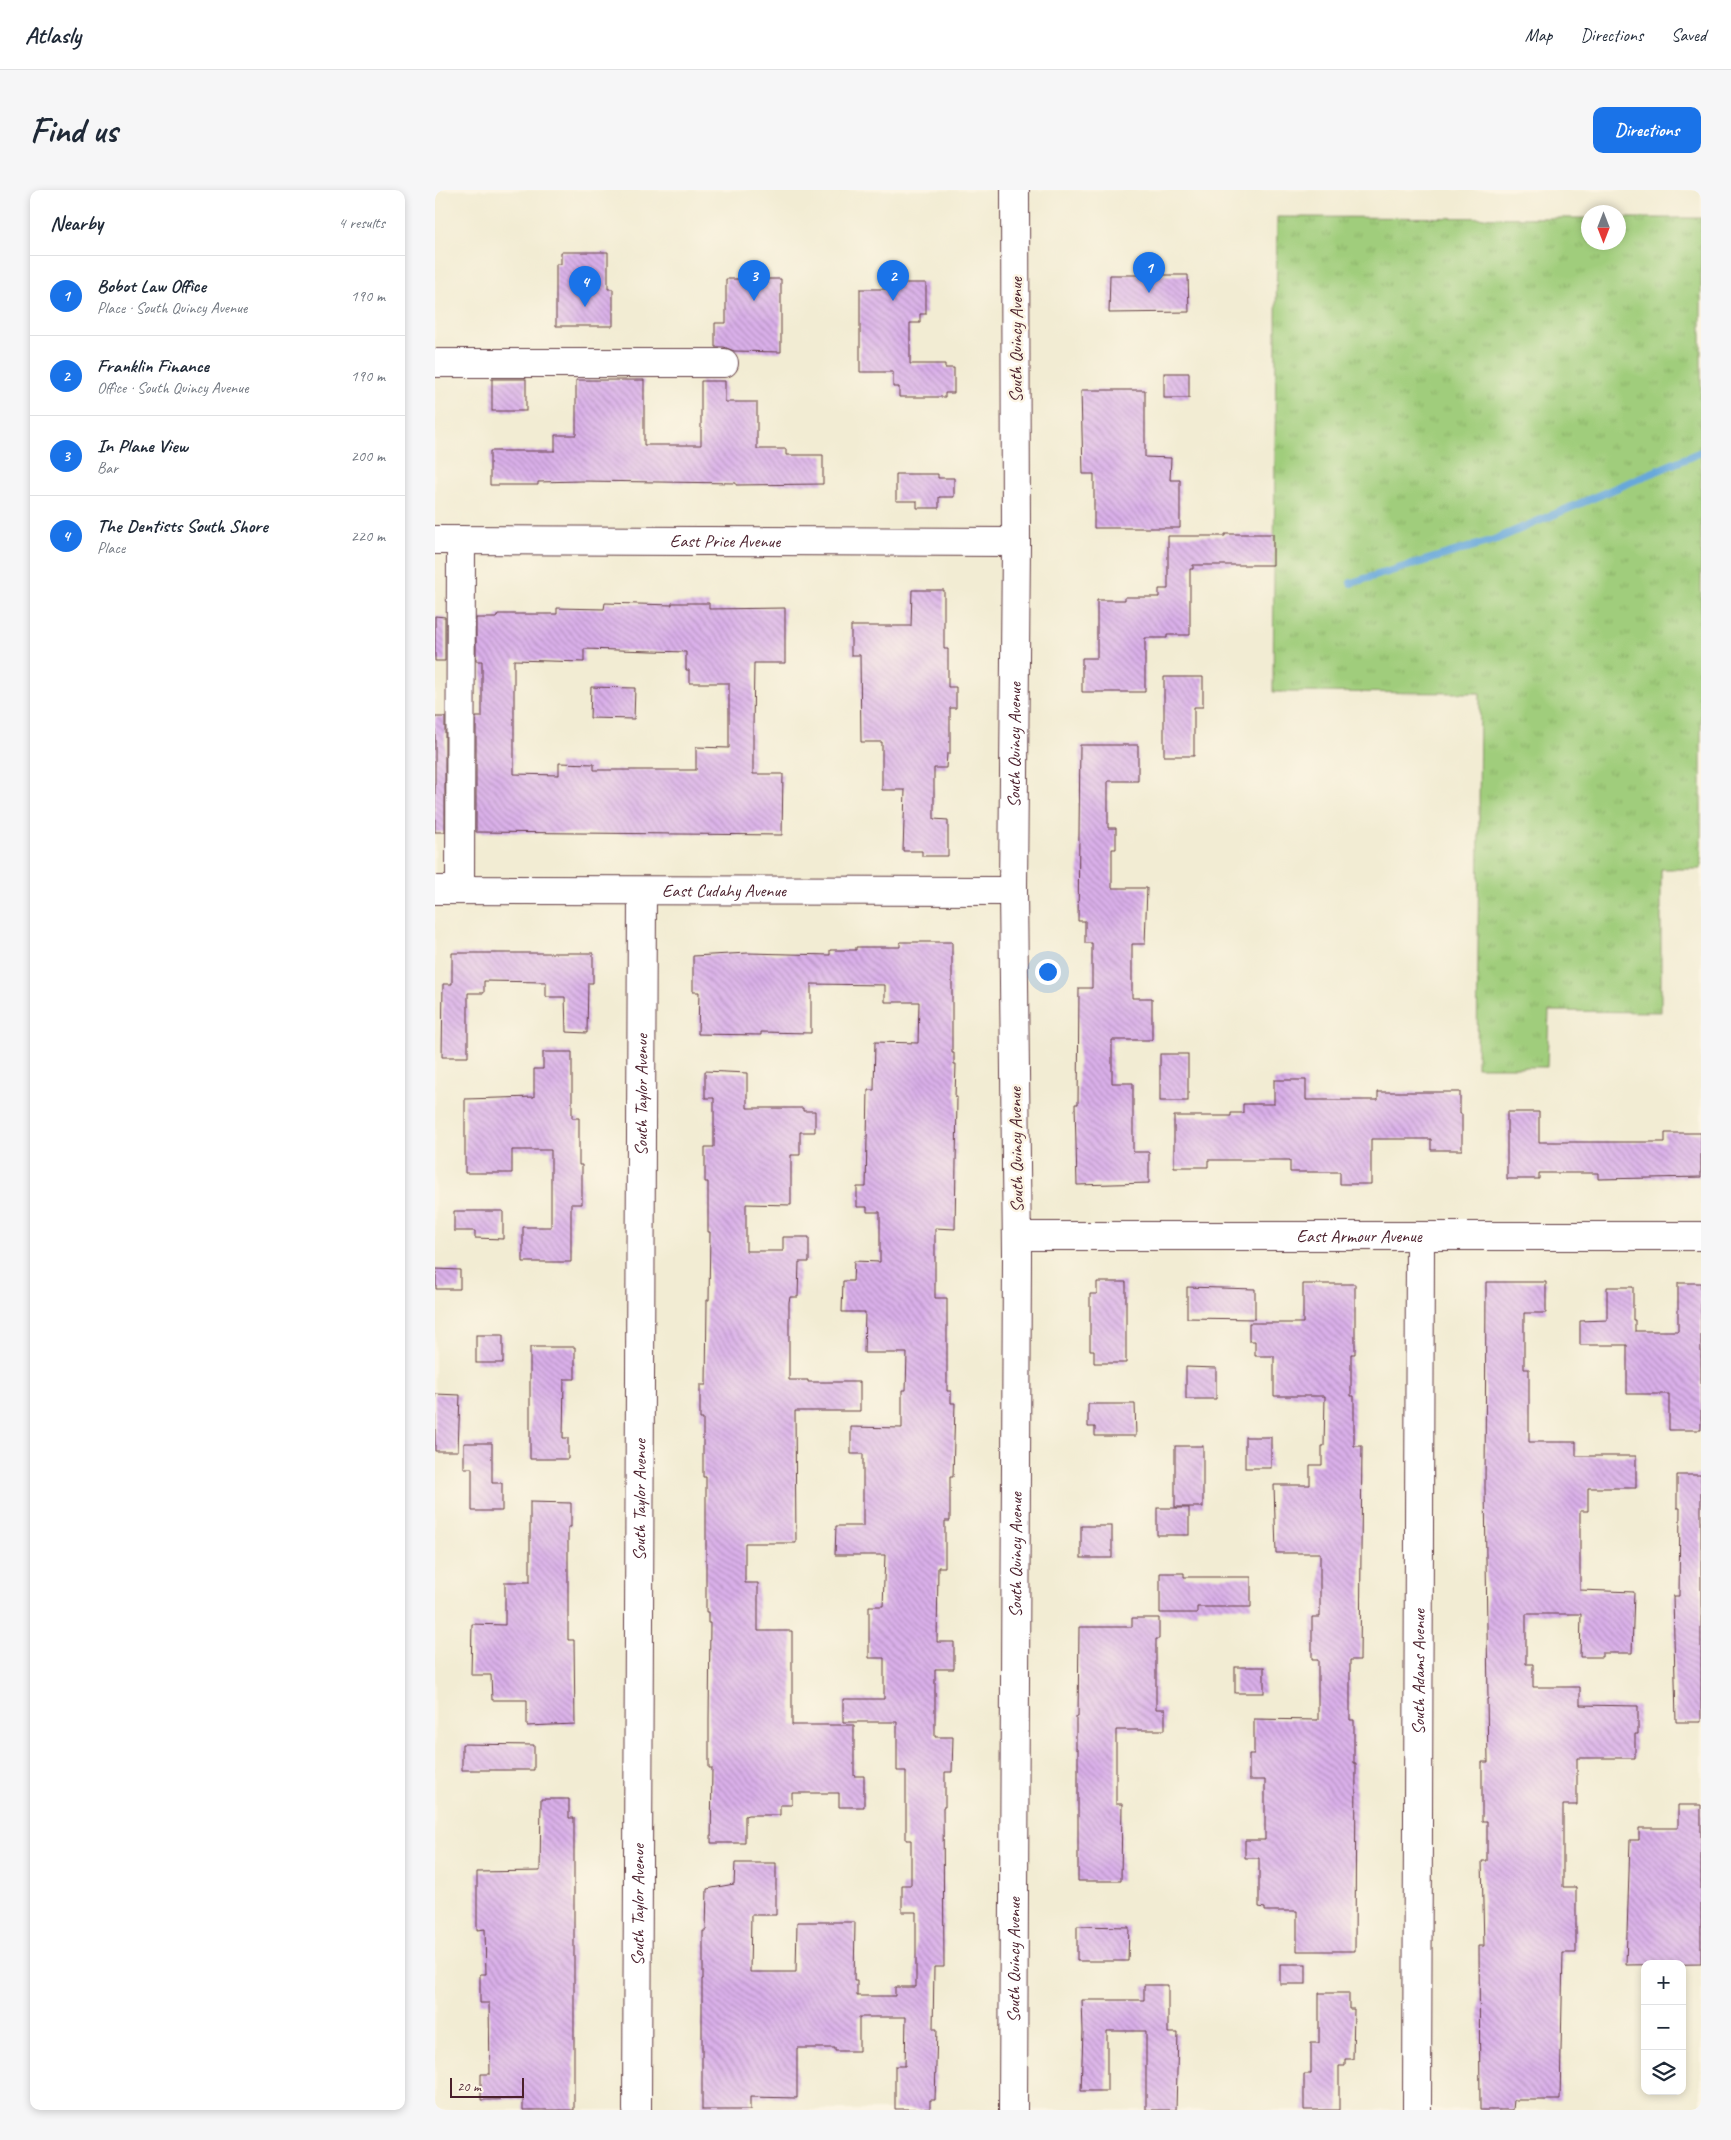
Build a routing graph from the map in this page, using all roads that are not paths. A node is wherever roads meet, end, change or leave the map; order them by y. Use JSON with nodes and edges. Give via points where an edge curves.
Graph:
{"nodes":[{"id":1,"x":1015,"y":190,"type":"edge"},
{"id":2,"x":435,"y":363,"type":"edge"},
{"id":3,"x":724,"y":363,"type":"dead end"},
{"id":4,"x":448,"y":540,"type":"edge"},
{"id":5,"x":1016,"y":542,"type":"junction"},
{"id":6,"x":447,"y":890,"type":"edge"},
{"id":7,"x":642,"y":891,"type":"junction"},
{"id":8,"x":1013,"y":891,"type":"junction"},
{"id":9,"x":1017,"y":1236,"type":"junction"},
{"id":10,"x":1420,"y":1236,"type":"junction"},
{"id":11,"x":1701,"y":1236,"type":"edge"},
{"id":12,"x":637,"y":2110,"type":"edge"},
{"id":13,"x":1013,"y":2110,"type":"edge"},
{"id":14,"x":1417,"y":2110,"type":"edge"}],
"edges":[{"from":1,"to":5,"type":"street","name":"South Quincy Avenue"},
{"from":2,"to":3,"type":"street"},
{"from":4,"to":5,"type":"street","name":"East Price Avenue"},
{"from":4,"to":6,"type":"street"},
{"from":5,"to":8,"type":"street","name":"South Quincy Avenue"},
{"from":6,"to":7,"type":"street","name":"East Cudahy Avenue"},
{"from":7,"to":8,"type":"street","name":"East Cudahy Avenue"},
{"from":7,"to":12,"type":"street","name":"South Taylor Avenue"},
{"from":8,"to":9,"type":"street","name":"South Quincy Avenue"},
{"from":9,"to":10,"type":"street","name":"East Armour Avenue"},
{"from":9,"to":13,"type":"street","name":"South Quincy Avenue"},
{"from":10,"to":11,"type":"street","name":"East Armour Avenue"},
{"from":10,"to":14,"type":"street","name":"South Adams Avenue"}]}
